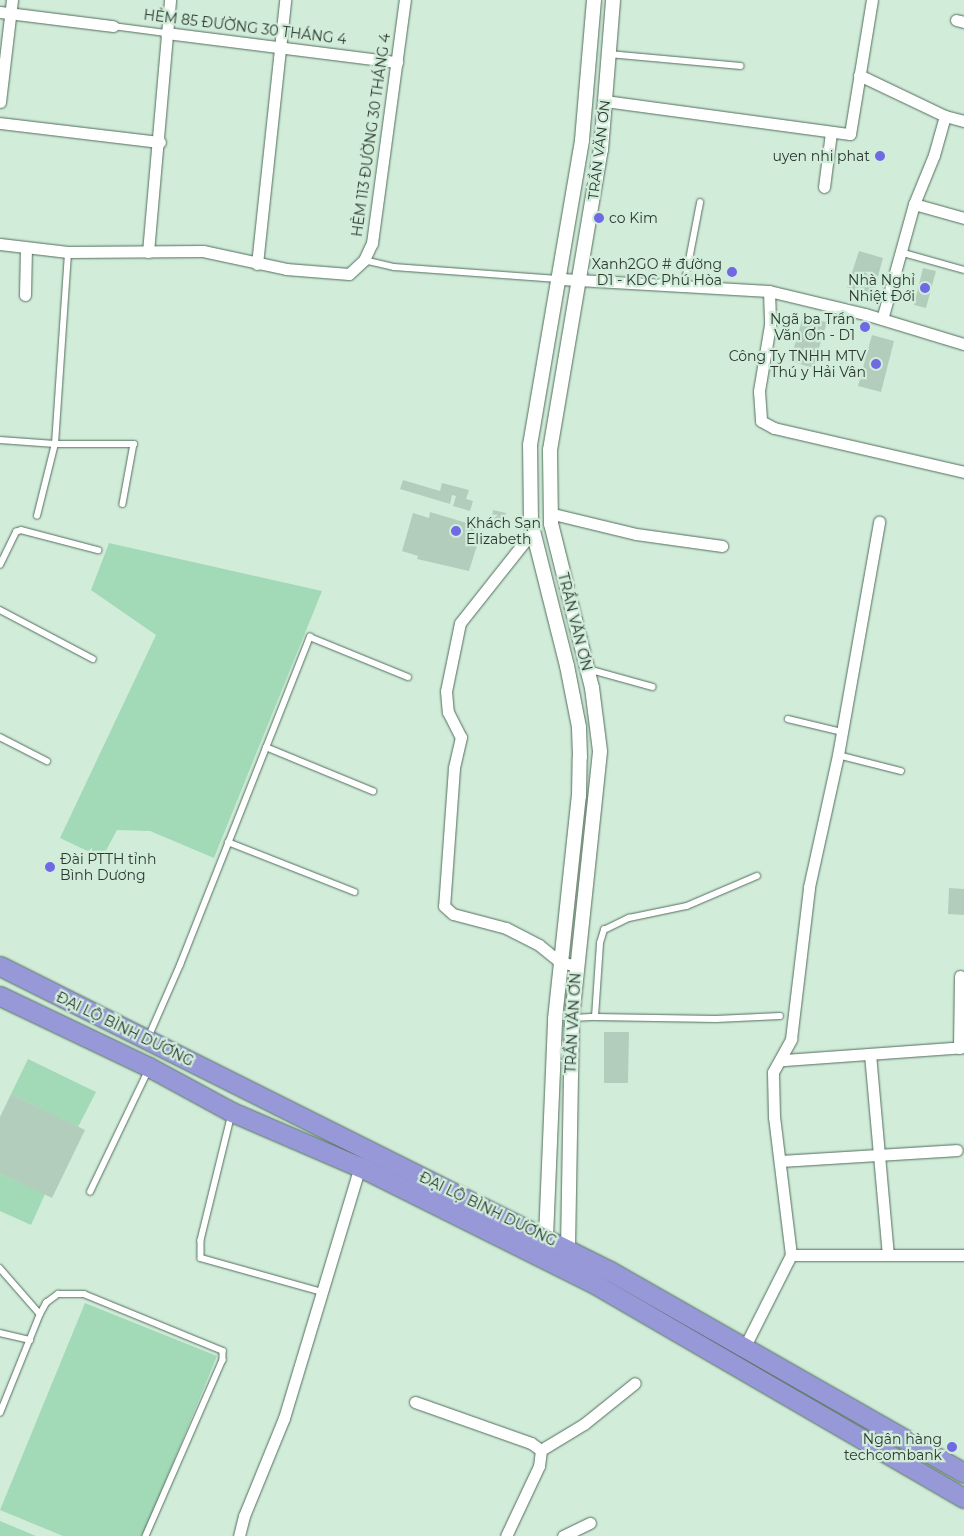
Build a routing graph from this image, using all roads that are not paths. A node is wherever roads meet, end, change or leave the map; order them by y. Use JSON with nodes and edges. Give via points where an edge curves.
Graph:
{"nodes":[{"id":1,"x":12,"y":0,"type":"edge"},
{"id":2,"x":170,"y":0,"type":"edge"},
{"id":3,"x":285,"y":0,"type":"edge"},
{"id":4,"x":404,"y":0,"type":"edge"},
{"id":5,"x":594,"y":0,"type":"edge"},
{"id":6,"x":613,"y":0,"type":"edge"},
{"id":7,"x":872,"y":0,"type":"edge"},
{"id":8,"x":5,"y":13,"type":"edge"},
{"id":9,"x":113,"y":26,"type":"joint"},
{"id":10,"x":166,"y":33,"type":"junction"},
{"id":11,"x":280,"y":45,"type":"junction"},
{"id":12,"x":609,"y":54,"type":"junction"},
{"id":13,"x":397,"y":62,"type":"junction"},
{"id":14,"x":740,"y":66,"type":"dead end"},
{"id":15,"x":859,"y":75,"type":"junction"},
{"id":16,"x":605,"y":101,"type":"junction"},
{"id":17,"x":0,"y":102,"type":"edge"},
{"id":18,"x":945,"y":116,"type":"junction"},
{"id":19,"x":964,"y":121,"type":"edge"},
{"id":20,"x":0,"y":123,"type":"edge"},
{"id":21,"x":831,"y":132,"type":"junction"},
{"id":22,"x":160,"y":142,"type":"junction"},
{"id":23,"x":824,"y":187,"type":"dead end"},
{"id":24,"x":700,"y":203,"type":"dead end"},
{"id":25,"x":914,"y":204,"type":"junction"},
{"id":26,"x":964,"y":218,"type":"edge"},
{"id":27,"x":0,"y":244,"type":"edge"},
{"id":28,"x":26,"y":248,"type":"junction"},
{"id":29,"x":68,"y":252,"type":"junction"},
{"id":30,"x":148,"y":252,"type":"junction"},
{"id":31,"x":900,"y":252,"type":"junction"},
{"id":32,"x":364,"y":260,"type":"junction"},
{"id":33,"x":257,"y":264,"type":"junction"},
{"id":34,"x":964,"y":270,"type":"edge"},
{"id":35,"x":560,"y":279,"type":"junction"},
{"id":36,"x":579,"y":280,"type":"junction"},
{"id":37,"x":684,"y":286,"type":"junction"},
{"id":38,"x":768,"y":290,"type":"junction"},
{"id":39,"x":25,"y":294,"type":"dead end"},
{"id":40,"x":882,"y":319,"type":"junction"},
{"id":41,"x":964,"y":344,"type":"edge"},
{"id":42,"x":0,"y":440,"type":"edge"},
{"id":43,"x":54,"y":444,"type":"junction"},
{"id":44,"x":964,"y":472,"type":"edge"},
{"id":45,"x":123,"y":504,"type":"dead end"},
{"id":46,"x":549,"y":513,"type":"junction"},
{"id":47,"x":36,"y":516,"type":"dead end"},
{"id":48,"x":879,"y":522,"type":"dead end"},
{"id":49,"x":533,"y":531,"type":"junction"},
{"id":50,"x":722,"y":546,"type":"dead end"},
{"id":51,"x":98,"y":550,"type":"dead end"},
{"id":52,"x":0,"y":564,"type":"edge"},
{"id":53,"x":0,"y":610,"type":"edge"},
{"id":54,"x":93,"y":659,"type":"dead end"},
{"id":55,"x":587,"y":668,"type":"junction"},
{"id":56,"x":408,"y":677,"type":"dead end"},
{"id":57,"x":653,"y":687,"type":"dead end"},
{"id":58,"x":788,"y":719,"type":"dead end"},
{"id":59,"x":843,"y":732,"type":"junction"},
{"id":60,"x":0,"y":737,"type":"edge"},
{"id":61,"x":266,"y":747,"type":"junction"},
{"id":62,"x":838,"y":756,"type":"junction"},
{"id":63,"x":48,"y":762,"type":"dead end"},
{"id":64,"x":901,"y":771,"type":"dead end"},
{"id":65,"x":373,"y":792,"type":"dead end"},
{"id":66,"x":228,"y":842,"type":"junction"},
{"id":67,"x":757,"y":876,"type":"dead end"},
{"id":68,"x":355,"y":892,"type":"dead end"},
{"id":69,"x":560,"y":962,"type":"junction"},
{"id":70,"x":0,"y":966,"type":"edge"},
{"id":71,"x":577,"y":966,"type":"junction"},
{"id":72,"x":960,"y":976,"type":"dead end"},
{"id":73,"x":0,"y":996,"type":"edge"},
{"id":74,"x":780,"y":1016,"type":"dead end"},
{"id":75,"x":594,"y":1017,"type":"junction"},
{"id":76,"x":572,"y":1018,"type":"junction"},
{"id":77,"x":147,"y":1040,"type":"junction"},
{"id":78,"x":962,"y":1048,"type":"edge"},
{"id":79,"x":870,"y":1054,"type":"junction"},
{"id":80,"x":783,"y":1060,"type":"junction"},
{"id":81,"x":149,"y":1067,"type":"junction"},
{"id":82,"x":232,"y":1112,"type":"junction"},
{"id":83,"x":957,"y":1150,"type":"dead end"},
{"id":84,"x":879,"y":1156,"type":"junction"},
{"id":85,"x":782,"y":1161,"type":"junction"},
{"id":86,"x":360,"y":1167,"type":"junction"},
{"id":87,"x":90,"y":1192,"type":"dead end"},
{"id":88,"x":546,"y":1237,"type":"junction"},
{"id":89,"x":568,"y":1248,"type":"junction"},
{"id":90,"x":888,"y":1254,"type":"junction"},
{"id":91,"x":790,"y":1255,"type":"junction"},
{"id":92,"x":964,"y":1255,"type":"edge"},
{"id":93,"x":0,"y":1268,"type":"edge"},
{"id":94,"x":322,"y":1292,"type":"junction"},
{"id":95,"x":40,"y":1314,"type":"junction"},
{"id":96,"x":0,"y":1333,"type":"edge"},
{"id":97,"x":30,"y":1340,"type":"junction"},
{"id":98,"x":744,"y":1348,"type":"junction"},
{"id":99,"x":635,"y":1383,"type":"dead end"},
{"id":100,"x":416,"y":1402,"type":"dead end"},
{"id":101,"x":0,"y":1413,"type":"edge"},
{"id":102,"x":541,"y":1450,"type":"junction"},
{"id":103,"x":964,"y":1473,"type":"edge"},
{"id":104,"x":964,"y":1498,"type":"edge"},
{"id":105,"x":590,"y":1523,"type":"dead end"},
{"id":106,"x":146,"y":1536,"type":"edge"},
{"id":107,"x":239,"y":1536,"type":"edge"},
{"id":108,"x":506,"y":1536,"type":"edge"},
{"id":109,"x":563,"y":1536,"type":"edge"}],
"edges":[{"from":1,"to":8,"type":"street"},
{"from":2,"to":10,"type":"street"},
{"from":3,"to":11,"type":"street"},
{"from":4,"to":13,"type":"street","name":"HẺM 113 ĐƯỜNG 30 THÁNG 4"},
{"from":5,"to":35,"type":"street","name":"TRẦN VĂN ƠN","via":[[587,99]]},
{"from":6,"to":12,"type":"street","name":"TRẦN VĂN ƠN"},
{"from":7,"to":15,"type":"street"},
{"from":8,"to":9,"type":"street","name":"HẺM 85 ĐƯỜNG 30 THÁNG 4"},
{"from":8,"to":17,"type":"street"},
{"from":9,"to":10,"type":"lane","name":"HẺM 85 ĐƯỜNG 30 THÁNG 4"},
{"from":10,"to":11,"type":"street","name":"HẺM 85 ĐƯỜNG 30 THÁNG 4"},
{"from":10,"to":22,"type":"street"},
{"from":11,"to":13,"type":"street","name":"HẺM 85 ĐƯỜNG 30 THÁNG 4"},
{"from":11,"to":33,"type":"street"},
{"from":12,"to":14,"type":"lane"},
{"from":12,"to":16,"type":"street","name":"TRẦN VĂN ƠN"},
{"from":13,"to":32,"type":"street","name":"HẺM 113 ĐƯỜNG 30 THÁNG 4","via":[[372,243]]},
{"from":15,"to":18,"type":"street"},
{"from":15,"to":21,"type":"street","via":[[850,134]]},
{"from":16,"to":21,"type":"street"},
{"from":16,"to":36,"type":"street","name":"TRẦN VĂN ƠN","via":[[601,150]]},
{"from":18,"to":19,"type":"street"},
{"from":18,"to":25,"type":"street","via":[[934,155]]},
{"from":20,"to":22,"type":"street"},
{"from":21,"to":23,"type":"street"},
{"from":22,"to":30,"type":"street"},
{"from":24,"to":37,"type":"lane"},
{"from":25,"to":26,"type":"street"},
{"from":25,"to":31,"type":"street"},
{"from":27,"to":28,"type":"street"},
{"from":28,"to":29,"type":"street"},
{"from":28,"to":39,"type":"street"},
{"from":29,"to":30,"type":"street"},
{"from":29,"to":43,"type":"lane"},
{"from":30,"to":33,"type":"street","via":[[223,253]]},
{"from":31,"to":34,"type":"lane"},
{"from":31,"to":40,"type":"street"},
{"from":32,"to":33,"type":"street","via":[[349,274]]},
{"from":32,"to":35,"type":"lane","via":[[394,266]]},
{"from":35,"to":36,"type":"street"},
{"from":35,"to":49,"type":"street","name":"TRẦN VĂN ƠN","via":[[530,445]]},
{"from":36,"to":37,"type":"street"},
{"from":36,"to":46,"type":"street","name":"TRẦN VĂN ƠN","via":[[551,436]]},
{"from":37,"to":38,"type":"street"},
{"from":38,"to":40,"type":"street"},
{"from":38,"to":44,"type":"street","via":[[770,325],[759,391],[761,421],[774,428]]},
{"from":40,"to":41,"type":"street"},
{"from":42,"to":43,"type":"lane"},
{"from":43,"to":45,"type":"lane","via":[[134,444]]},
{"from":43,"to":47,"type":"lane"},
{"from":46,"to":50,"type":"street","via":[[636,534]]},
{"from":46,"to":55,"type":"street","name":"TRẦN VĂN ƠN"},
{"from":48,"to":59,"type":"street"},
{"from":49,"to":69,"type":"street","name":"TRẦN VĂN ƠN","via":[[579,727],[579,796]]},
{"from":49,"to":69,"type":"street","via":[[460,623],[446,691],[448,712],[461,737],[454,768],[444,906],[453,914],[506,928],[539,945]]},
{"from":51,"to":52,"type":"lane","via":[[21,530],[16,532]]},
{"from":53,"to":54,"type":"lane"},
{"from":55,"to":57,"type":"lane"},
{"from":55,"to":71,"type":"street","name":"TRẦN VĂN ƠN","via":[[597,715],[600,774]]},
{"from":56,"to":61,"type":"lane","via":[[310,637]]},
{"from":58,"to":59,"type":"lane"},
{"from":59,"to":62,"type":"street"},
{"from":60,"to":63,"type":"lane"},
{"from":61,"to":65,"type":"lane"},
{"from":61,"to":66,"type":"lane"},
{"from":62,"to":64,"type":"lane"},
{"from":62,"to":80,"type":"street","via":[[809,887],[791,1039]]},
{"from":66,"to":68,"type":"lane"},
{"from":66,"to":77,"type":"lane"},
{"from":67,"to":75,"type":"lane","via":[[687,906],[629,918],[604,930]]},
{"from":69,"to":71,"type":"street"},
{"from":69,"to":88,"type":"street","name":"TRẦN VĂN ƠN","via":[[550,1082]]},
{"from":70,"to":77,"type":"highway","name":"ĐẠI LỘ BÌNH DƯƠNG"},
{"from":71,"to":76,"type":"street","name":"TRẦN VĂN ƠN"},
{"from":72,"to":78,"type":"street"},
{"from":73,"to":81,"type":"highway","name":"ĐẠI LỘ BÌNH DƯƠNG"},
{"from":74,"to":75,"type":"lane","via":[[716,1019]]},
{"from":75,"to":76,"type":"lane"},
{"from":76,"to":89,"type":"street","name":"TRẦN VĂN ƠN"},
{"from":77,"to":88,"type":"highway","name":"ĐẠI LỘ BÌNH DƯƠNG"},
{"from":78,"to":79,"type":"street"},
{"from":79,"to":80,"type":"street"},
{"from":79,"to":84,"type":"street"},
{"from":80,"to":85,"type":"street","via":[[773,1072],[772,1090]]},
{"from":81,"to":82,"type":"highway","name":"ĐẠI LỘ BÌNH DƯƠNG"},
{"from":81,"to":87,"type":"lane"},
{"from":82,"to":86,"type":"highway","name":"ĐẠI LỘ BÌNH DƯƠNG"},
{"from":82,"to":94,"type":"lane","via":[[201,1240],[201,1258]]},
{"from":83,"to":84,"type":"street"},
{"from":84,"to":85,"type":"street"},
{"from":84,"to":90,"type":"street"},
{"from":85,"to":91,"type":"street"},
{"from":86,"to":94,"type":"street"},
{"from":86,"to":104,"type":"highway","name":"ĐẠI LỘ BÌNH DƯƠNG","via":[[594,1283]]},
{"from":88,"to":89,"type":"highway","name":"ĐẠI LỘ BÌNH DƯƠNG"},
{"from":89,"to":98,"type":"highway","name":"ĐẠI LỘ BÌNH DƯƠNG"},
{"from":90,"to":91,"type":"street"},
{"from":90,"to":92,"type":"street"},
{"from":91,"to":98,"type":"street"},
{"from":93,"to":95,"type":"lane"},
{"from":94,"to":107,"type":"street","via":[[284,1418]]},
{"from":95,"to":97,"type":"lane"},
{"from":95,"to":106,"type":"lane","via":[[46,1303],[58,1294],[84,1294],[224,1353]]},
{"from":96,"to":97,"type":"lane"},
{"from":97,"to":101,"type":"lane"},
{"from":98,"to":103,"type":"highway","name":"ĐẠI LỘ BÌNH DƯƠNG"},
{"from":99,"to":102,"type":"street","via":[[584,1424]]},
{"from":100,"to":102,"type":"street","via":[[531,1442]]},
{"from":102,"to":108,"type":"street","via":[[543,1455],[539,1466]]},
{"from":105,"to":109,"type":"street"}]}
